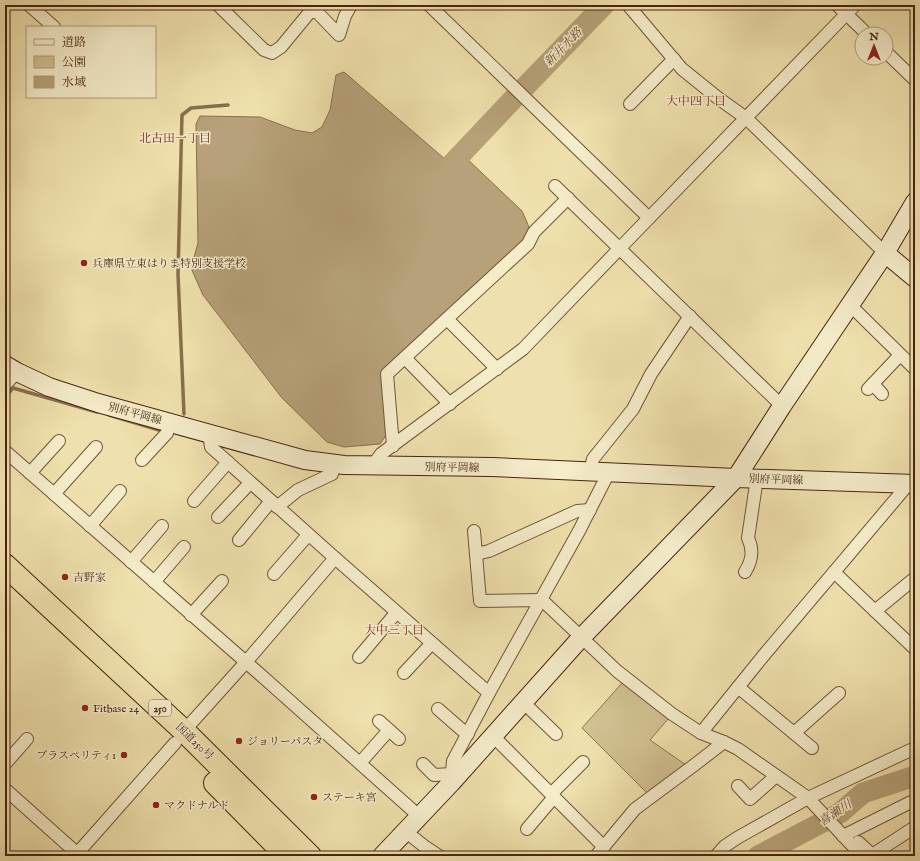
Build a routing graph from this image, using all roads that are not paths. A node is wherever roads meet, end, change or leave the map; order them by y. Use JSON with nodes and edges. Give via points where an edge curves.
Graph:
{"nodes":[{"id":1,"x":29,"y":5,"type":"edge"},
{"id":2,"x":218,"y":5,"type":"edge"},
{"id":3,"x":352,"y":5,"type":"edge"},
{"id":4,"x":430,"y":5,"type":"edge"},
{"id":5,"x":628,"y":5,"type":"edge"},
{"id":6,"x":837,"y":5,"type":"edge"},
{"id":7,"x":851,"y":9,"type":"edge"},
{"id":8,"x":53,"y":26,"type":"edge"},
{"id":9,"x":862,"y":26,"type":"edge"},
{"id":10,"x":674,"y":59,"type":"junction"},
{"id":11,"x":894,"y":60,"type":"edge"},
{"id":12,"x":915,"y":80,"type":"edge"},
{"id":13,"x":630,"y":104,"type":"dead end"},
{"id":14,"x":746,"y":118,"type":"junction"},
{"id":15,"x":555,"y":186,"type":"dead end"},
{"id":16,"x":568,"y":198,"type":"junction"},
{"id":17,"x":915,"y":202,"type":"edge"},
{"id":18,"x":649,"y":218,"type":"junction"},
{"id":19,"x":620,"y":248,"type":"junction"},
{"id":20,"x":885,"y":253,"type":"junction"},
{"id":21,"x":915,"y":278,"type":"edge"},
{"id":22,"x":849,"y":304,"type":"junction"},
{"id":23,"x":690,"y":316,"type":"junction"},
{"id":24,"x":447,"y":319,"type":"junction"},
{"id":25,"x":900,"y":355,"type":"junction"},
{"id":26,"x":404,"y":358,"type":"junction"},
{"id":27,"x":497,"y":369,"type":"junction"},
{"id":28,"x":915,"y":369,"type":"edge"},
{"id":29,"x":9,"y":374,"type":"edge"},
{"id":30,"x":882,"y":394,"type":"dead end"},
{"id":31,"x":450,"y":404,"type":"junction"},
{"id":32,"x":782,"y":406,"type":"junction"},
{"id":33,"x":170,"y":423,"type":"junction"},
{"id":34,"x":209,"y":433,"type":"junction"},
{"id":35,"x":59,"y":440,"type":"dead end"},
{"id":36,"x":393,"y":446,"type":"junction"},
{"id":37,"x":96,"y":447,"type":"dead end"},
{"id":38,"x":5,"y":451,"type":"edge"},
{"id":39,"x":142,"y":460,"type":"dead end"},
{"id":40,"x":228,"y":462,"type":"junction"},
{"id":41,"x":335,"y":464,"type":"junction"},
{"id":42,"x":373,"y":465,"type":"junction"},
{"id":43,"x":590,"y":471,"type":"junction"},
{"id":44,"x":609,"y":472,"type":"junction"},
{"id":45,"x":30,"y":473,"type":"junction"},
{"id":46,"x":736,"y":478,"type":"junction"},
{"id":47,"x":757,"y":478,"type":"junction"},
{"id":48,"x":913,"y":481,"type":"edge"},
{"id":49,"x":250,"y":482,"type":"junction"},
{"id":50,"x":120,"y":491,"type":"dead end"},
{"id":51,"x":54,"y":494,"type":"junction"},
{"id":52,"x":194,"y":501,"type":"dead end"},
{"id":53,"x":274,"y":504,"type":"junction"},
{"id":54,"x":590,"y":510,"type":"junction"},
{"id":55,"x":218,"y":517,"type":"dead end"},
{"id":56,"x":90,"y":526,"type":"junction"},
{"id":57,"x":162,"y":526,"type":"dead end"},
{"id":58,"x":474,"y":531,"type":"dead end"},
{"id":59,"x":308,"y":535,"type":"junction"},
{"id":60,"x":238,"y":540,"type":"dead end"},
{"id":61,"x":184,"y":547,"type":"dead end"},
{"id":62,"x":476,"y":554,"type":"junction"},
{"id":63,"x":334,"y":558,"type":"junction"},
{"id":64,"x":131,"y":562,"type":"junction"},
{"id":65,"x":5,"y":565,"type":"edge"},
{"id":66,"x":745,"y":572,"type":"dead end"},
{"id":67,"x":834,"y":572,"type":"junction"},
{"id":68,"x":274,"y":574,"type":"dead end"},
{"id":69,"x":915,"y":578,"type":"edge"},
{"id":70,"x":222,"y":581,"type":"dead end"},
{"id":71,"x":154,"y":582,"type":"junction"},
{"id":72,"x":5,"y":585,"type":"edge"},
{"id":73,"x":542,"y":600,"type":"junction"},
{"id":74,"x":875,"y":611,"type":"junction"},
{"id":75,"x":396,"y":613,"type":"junction"},
{"id":76,"x":192,"y":615,"type":"junction"},
{"id":77,"x":582,"y":638,"type":"junction"},
{"id":78,"x":432,"y":643,"type":"junction"},
{"id":79,"x":915,"y":649,"type":"edge"},
{"id":80,"x":359,"y":658,"type":"dead end"},
{"id":81,"x":246,"y":662,"type":"junction"},
{"id":82,"x":404,"y":673,"type":"dead end"},
{"id":83,"x":738,"y":687,"type":"junction"},
{"id":84,"x":489,"y":693,"type":"junction"},
{"id":85,"x":839,"y":693,"type":"dead end"},
{"id":86,"x":523,"y":702,"type":"junction"},
{"id":87,"x":438,"y":710,"type":"dead end"},
{"id":88,"x":379,"y":721,"type":"dead end"},
{"id":89,"x":389,"y":730,"type":"junction"},
{"id":90,"x":701,"y":733,"type":"junction"},
{"id":91,"x":794,"y":733,"type":"junction"},
{"id":92,"x":468,"y":734,"type":"junction"},
{"id":93,"x":556,"y":734,"type":"dead end"},
{"id":94,"x":179,"y":737,"type":"junction"},
{"id":95,"x":494,"y":737,"type":"junction"},
{"id":96,"x":27,"y":739,"type":"dead end"},
{"id":97,"x":399,"y":739,"type":"dead end"},
{"id":98,"x":724,"y":742,"type":"junction"},
{"id":99,"x":812,"y":748,"type":"dead end"},
{"id":100,"x":915,"y":748,"type":"edge"},
{"id":101,"x":583,"y":762,"type":"dead end"},
{"id":102,"x":360,"y":763,"type":"junction"},
{"id":103,"x":5,"y":764,"type":"edge"},
{"id":104,"x":423,"y":764,"type":"dead end"},
{"id":105,"x":776,"y":776,"type":"junction"},
{"id":106,"x":452,"y":778,"type":"junction"},
{"id":107,"x":738,"y":786,"type":"dead end"},
{"id":108,"x":5,"y":789,"type":"edge"},
{"id":109,"x":552,"y":796,"type":"junction"},
{"id":110,"x":808,"y":798,"type":"junction"},
{"id":111,"x":915,"y":800,"type":"edge"},
{"id":112,"x":419,"y":816,"type":"junction"},
{"id":113,"x":915,"y":827,"type":"edge"},
{"id":114,"x":527,"y":829,"type":"dead end"},
{"id":115,"x":405,"y":831,"type":"junction"},
{"id":116,"x":845,"y":836,"type":"junction"},
{"id":117,"x":600,"y":851,"type":"edge"},
{"id":118,"x":77,"y":855,"type":"edge"},
{"id":119,"x":287,"y":856,"type":"edge"},
{"id":120,"x":310,"y":856,"type":"edge"},
{"id":121,"x":382,"y":856,"type":"edge"},
{"id":122,"x":439,"y":856,"type":"edge"},
{"id":123,"x":716,"y":856,"type":"edge"},
{"id":124,"x":862,"y":856,"type":"edge"}],
"edges":[{"from":1,"to":8,"type":"street"},
{"from":2,"to":3,"type":"street","via":[[264,50],[272,53],[309,13],[316,11],[339,35],[345,16]]},
{"from":4,"to":18,"type":"street"},
{"from":5,"to":10,"type":"street"},
{"from":6,"to":7,"type":"street"},
{"from":7,"to":9,"type":"street"},
{"from":7,"to":14,"type":"street"},
{"from":10,"to":13,"type":"street"},
{"from":10,"to":14,"type":"street","via":[[682,69]]},
{"from":11,"to":12,"type":"street"},
{"from":14,"to":18,"type":"street"},
{"from":14,"to":20,"type":"street"},
{"from":15,"to":16,"type":"street"},
{"from":16,"to":19,"type":"street"},
{"from":16,"to":24,"type":"street","via":[[534,232],[528,244]]},
{"from":17,"to":20,"type":"main road"},
{"from":18,"to":19,"type":"street"},
{"from":19,"to":23,"type":"street"},
{"from":19,"to":27,"type":"street","via":[[524,349]]},
{"from":20,"to":21,"type":"main road"},
{"from":20,"to":22,"type":"main road"},
{"from":22,"to":25,"type":"street"},
{"from":22,"to":32,"type":"main road"},
{"from":23,"to":32,"type":"street"},
{"from":23,"to":43,"type":"street","via":[[651,374],[633,409],[594,459]]},
{"from":24,"to":26,"type":"street"},
{"from":24,"to":27,"type":"street"},
{"from":25,"to":28,"type":"street"},
{"from":25,"to":30,"type":"street","via":[[870,387]]},
{"from":26,"to":31,"type":"street"},
{"from":26,"to":36,"type":"street","via":[[387,374]]},
{"from":27,"to":31,"type":"street"},
{"from":29,"to":33,"type":"main road","name":"別府平岡線"},
{"from":31,"to":36,"type":"street"},
{"from":32,"to":46,"type":"main road"},
{"from":33,"to":34,"type":"main road","name":"別府平岡線"},
{"from":33,"to":39,"type":"street","via":[[167,433]]},
{"from":34,"to":40,"type":"street","via":[[211,447]]},
{"from":34,"to":41,"type":"main road","name":"別府平岡線","via":[[305,460]]},
{"from":35,"to":45,"type":"street"},
{"from":36,"to":42,"type":"street","via":[[381,454]]},
{"from":37,"to":51,"type":"street"},
{"from":38,"to":45,"type":"street"},
{"from":40,"to":49,"type":"street"},
{"from":40,"to":52,"type":"street"},
{"from":41,"to":42,"type":"main road","name":"別府平岡線"},
{"from":41,"to":53,"type":"street","via":[[332,474]]},
{"from":42,"to":43,"type":"main road","name":"別府平岡線"},
{"from":43,"to":44,"type":"main road","name":"別府平岡線"},
{"from":44,"to":46,"type":"main road","name":"別府平岡線"},
{"from":44,"to":54,"type":"street"},
{"from":45,"to":51,"type":"street"},
{"from":46,"to":47,"type":"main road","name":"別府平岡線"},
{"from":46,"to":77,"type":"main road"},
{"from":47,"to":48,"type":"main road","name":"別府平岡線"},
{"from":47,"to":66,"type":"street","via":[[748,538],[752,554]]},
{"from":48,"to":67,"type":"street"},
{"from":49,"to":53,"type":"street"},
{"from":49,"to":55,"type":"street"},
{"from":50,"to":56,"type":"street"},
{"from":51,"to":56,"type":"street"},
{"from":53,"to":59,"type":"street"},
{"from":53,"to":60,"type":"street"},
{"from":54,"to":62,"type":"street","via":[[577,511],[489,551]]},
{"from":54,"to":73,"type":"street"},
{"from":56,"to":64,"type":"street"},
{"from":57,"to":64,"type":"street"},
{"from":58,"to":62,"type":"street"},
{"from":59,"to":63,"type":"street"},
{"from":59,"to":68,"type":"street"},
{"from":61,"to":71,"type":"street"},
{"from":62,"to":73,"type":"street","via":[[480,601]]},
{"from":63,"to":75,"type":"street"},
{"from":63,"to":81,"type":"street"},
{"from":64,"to":71,"type":"street"},
{"from":65,"to":94,"type":"highway","name":"国道250号","number":"250"},
{"from":67,"to":74,"type":"street"},
{"from":67,"to":83,"type":"street"},
{"from":69,"to":74,"type":"street"},
{"from":70,"to":76,"type":"street"},
{"from":71,"to":76,"type":"street"},
{"from":72,"to":94,"type":"highway","name":"国道250号","number":"250"},
{"from":73,"to":77,"type":"street"},
{"from":73,"to":84,"type":"street"},
{"from":74,"to":79,"type":"street"},
{"from":75,"to":78,"type":"street"},
{"from":75,"to":80,"type":"street"},
{"from":76,"to":81,"type":"street"},
{"from":77,"to":86,"type":"main road"},
{"from":77,"to":90,"type":"street","via":[[617,671]]},
{"from":78,"to":82,"type":"street"},
{"from":78,"to":84,"type":"street"},
{"from":81,"to":94,"type":"street"},
{"from":81,"to":102,"type":"street"},
{"from":83,"to":90,"type":"street"},
{"from":83,"to":91,"type":"street"},
{"from":84,"to":92,"type":"street"},
{"from":85,"to":91,"type":"street"},
{"from":86,"to":93,"type":"street"},
{"from":86,"to":95,"type":"main road"},
{"from":87,"to":92,"type":"street"},
{"from":88,"to":89,"type":"street"},
{"from":89,"to":97,"type":"street"},
{"from":89,"to":102,"type":"street"},
{"from":90,"to":98,"type":"street"},
{"from":91,"to":99,"type":"street"},
{"from":92,"to":106,"type":"street","via":[[453,762]]},
{"from":94,"to":118,"type":"street"},
{"from":94,"to":119,"type":"highway","name":"国道250号","number":"250"},
{"from":94,"to":120,"type":"highway","name":"国道250号","number":"250"},
{"from":95,"to":106,"type":"main road"},
{"from":95,"to":109,"type":"street"},
{"from":96,"to":103,"type":"street"},
{"from":98,"to":105,"type":"street"},
{"from":98,"to":117,"type":"street","via":[[635,809]]},
{"from":100,"to":110,"type":"street"},
{"from":101,"to":109,"type":"street"},
{"from":102,"to":112,"type":"street"},
{"from":104,"to":106,"type":"street","via":[[434,775]]},
{"from":105,"to":107,"type":"street","via":[[750,799]]},
{"from":105,"to":110,"type":"street"},
{"from":106,"to":112,"type":"main road"},
{"from":108,"to":118,"type":"street"},
{"from":109,"to":114,"type":"street"},
{"from":109,"to":117,"type":"street"},
{"from":110,"to":116,"type":"street"},
{"from":110,"to":123,"type":"street","via":[[737,838]]},
{"from":111,"to":116,"type":"street"},
{"from":112,"to":115,"type":"main road"},
{"from":113,"to":116,"type":"street","via":[[872,855],[860,843]]},
{"from":115,"to":121,"type":"main road"},
{"from":115,"to":122,"type":"street"},
{"from":116,"to":124,"type":"street"}]}
